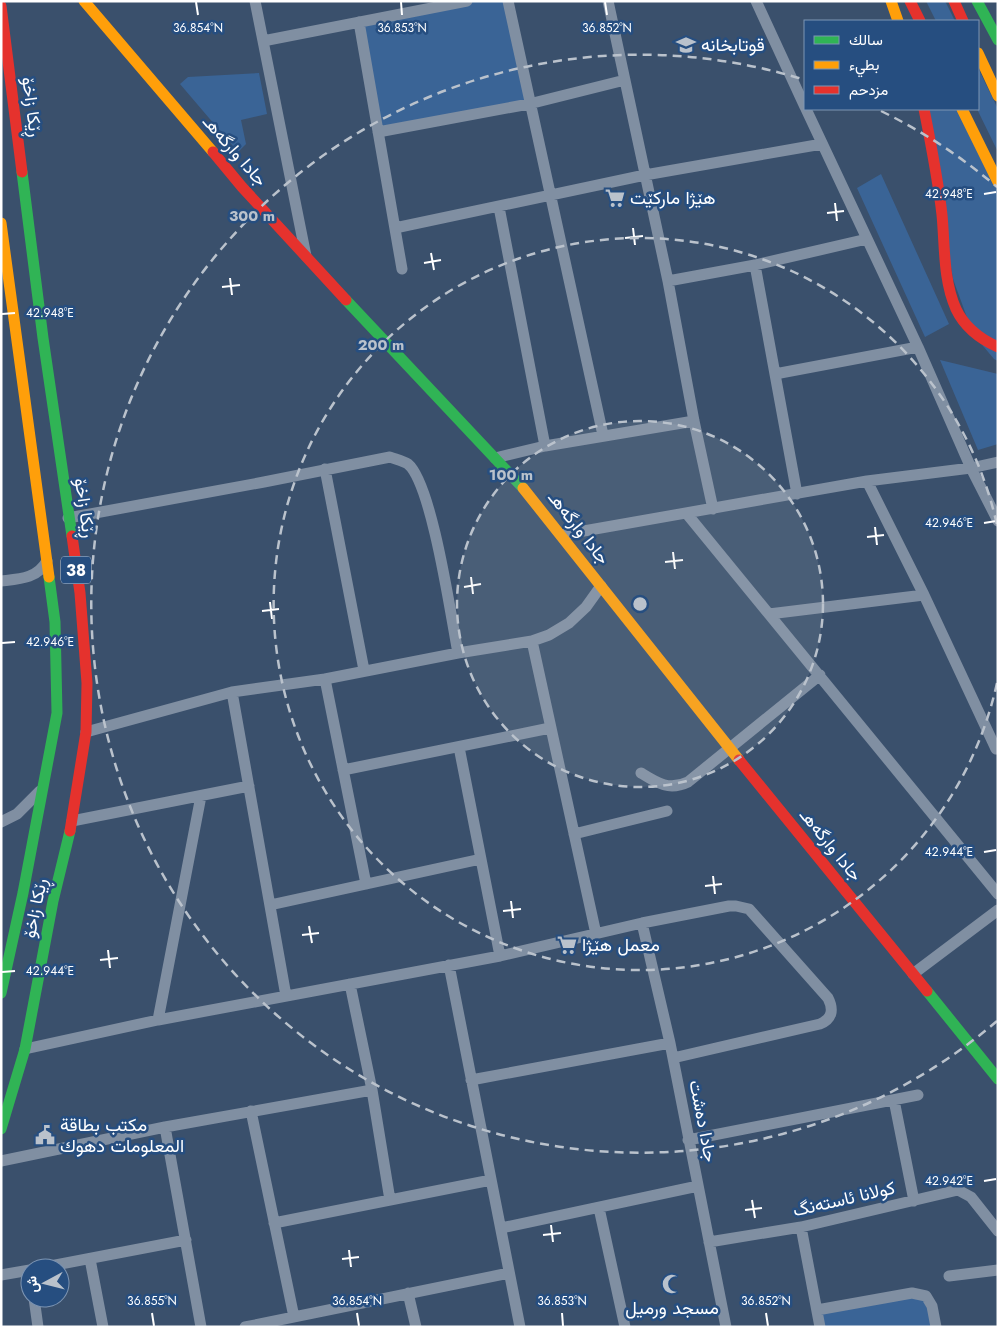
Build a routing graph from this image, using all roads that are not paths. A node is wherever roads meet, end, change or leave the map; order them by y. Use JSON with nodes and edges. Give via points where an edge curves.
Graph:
{"nodes":[{"id":1,"x":255,"y":1,"type":"edge"},
{"id":2,"x":467,"y":1,"type":"edge"},
{"id":3,"x":508,"y":1,"type":"edge"},
{"id":4,"x":608,"y":1,"type":"edge"},
{"id":5,"x":756,"y":1,"type":"edge"},
{"id":6,"x":891,"y":1,"type":"edge"},
{"id":7,"x":910,"y":1,"type":"edge"},
{"id":8,"x":954,"y":1,"type":"edge"},
{"id":9,"x":978,"y":1,"type":"edge"},
{"id":10,"x":88,"y":2,"type":"edge"},
{"id":11,"x":1,"y":6,"type":"edge"},
{"id":12,"x":898,"y":20,"type":"edge"},
{"id":13,"x":920,"y":20,"type":"edge"},
{"id":14,"x":963,"y":20,"type":"edge"},
{"id":15,"x":359,"y":22,"type":"junction"},
{"id":16,"x":998,"y":40,"type":"edge"},
{"id":17,"x":264,"y":41,"type":"junction"},
{"id":18,"x":979,"y":55,"type":"edge"},
{"id":19,"x":625,"y":80,"type":"junction"},
{"id":20,"x":998,"y":96,"type":"edge"},
{"id":21,"x":529,"y":104,"type":"junction"},
{"id":22,"x":804,"y":104,"type":"edge"},
{"id":23,"x":807,"y":110,"type":"edge"},
{"id":24,"x":924,"y":110,"type":"edge"},
{"id":25,"x":962,"y":110,"type":"edge"},
{"id":26,"x":378,"y":132,"type":"junction"},
{"id":27,"x":822,"y":144,"type":"junction"},
{"id":28,"x":645,"y":175,"type":"junction"},
{"id":29,"x":998,"y":182,"type":"edge"},
{"id":30,"x":549,"y":196,"type":"junction"},
{"id":31,"x":499,"y":207,"type":"junction"},
{"id":32,"x":1,"y":222,"type":"edge"},
{"id":33,"x":396,"y":228,"type":"junction"},
{"id":34,"x":867,"y":239,"type":"junction"},
{"id":35,"x":306,"y":256,"type":"junction"},
{"id":36,"x":34,"y":258,"type":"junction"},
{"id":37,"x":7,"y":262,"type":"junction"},
{"id":38,"x":755,"y":265,"type":"junction"},
{"id":39,"x":402,"y":269,"type":"dead end"},
{"id":40,"x":668,"y":281,"type":"junction"},
{"id":41,"x":39,"y":302,"type":"junction"},
{"id":42,"x":12,"y":307,"type":"junction"},
{"id":43,"x":918,"y":347,"type":"junction"},
{"id":44,"x":998,"y":347,"type":"edge"},
{"id":45,"x":775,"y":374,"type":"junction"},
{"id":46,"x":694,"y":421,"type":"junction"},
{"id":47,"x":603,"y":435,"type":"junction"},
{"id":48,"x":545,"y":446,"type":"junction"},
{"id":49,"x":494,"y":458,"type":"junction"},
{"id":50,"x":998,"y":462,"type":"edge"},
{"id":51,"x":971,"y":468,"type":"junction"},
{"id":52,"x":325,"y":469,"type":"junction"},
{"id":53,"x":867,"y":481,"type":"junction"},
{"id":54,"x":797,"y":494,"type":"junction"},
{"id":55,"x":714,"y":509,"type":"junction"},
{"id":56,"x":687,"y":514,"type":"junction"},
{"id":57,"x":68,"y":518,"type":"junction"},
{"id":58,"x":998,"y":521,"type":"edge"},
{"id":59,"x":561,"y":536,"type":"junction"},
{"id":60,"x":47,"y":561,"type":"junction"},
{"id":61,"x":27,"y":578,"type":"junction"},
{"id":62,"x":1,"y":581,"type":"edge"},
{"id":63,"x":601,"y":586,"type":"junction"},
{"id":64,"x":51,"y":590,"type":"junction"},
{"id":65,"x":924,"y":595,"type":"junction"},
{"id":66,"x":769,"y":614,"type":"junction"},
{"id":67,"x":532,"y":641,"type":"junction"},
{"id":68,"x":458,"y":653,"type":"junction"},
{"id":69,"x":364,"y":670,"type":"junction"},
{"id":70,"x":820,"y":675,"type":"junction"},
{"id":71,"x":325,"y":679,"type":"junction"},
{"id":72,"x":232,"y":692,"type":"junction"},
{"id":73,"x":550,"y":728,"type":"junction"},
{"id":74,"x":86,"y":732,"type":"junction"},
{"id":75,"x":459,"y":747,"type":"junction"},
{"id":76,"x":998,"y":747,"type":"edge"},
{"id":77,"x":730,"y":748,"type":"junction"},
{"id":78,"x":343,"y":770,"type":"junction"},
{"id":79,"x":640,"y":774,"type":"dead end"},
{"id":80,"x":249,"y":786,"type":"junction"},
{"id":81,"x":43,"y":788,"type":"junction"},
{"id":82,"x":201,"y":796,"type":"junction"},
{"id":83,"x":667,"y":811,"type":"dead end"},
{"id":84,"x":72,"y":821,"type":"junction"},
{"id":85,"x":1,"y":822,"type":"edge"},
{"id":86,"x":574,"y":834,"type":"junction"},
{"id":87,"x":481,"y":859,"type":"junction"},
{"id":88,"x":366,"y":884,"type":"junction"},
{"id":89,"x":998,"y":894,"type":"edge"},
{"id":90,"x":270,"y":905,"type":"junction"},
{"id":91,"x":998,"y":910,"type":"edge"},
{"id":92,"x":642,"y":923,"type":"junction"},
{"id":93,"x":596,"y":934,"type":"junction"},
{"id":94,"x":500,"y":956,"type":"junction"},
{"id":95,"x":449,"y":965,"type":"junction"},
{"id":96,"x":913,"y":974,"type":"junction"},
{"id":97,"x":3,"y":975,"type":"edge"},
{"id":98,"x":350,"y":984,"type":"junction"},
{"id":99,"x":1,"y":993,"type":"edge"},
{"id":100,"x":286,"y":996,"type":"junction"},
{"id":101,"x":158,"y":1020,"type":"junction"},
{"id":102,"x":670,"y":1043,"type":"junction"},
{"id":103,"x":25,"y":1049,"type":"junction"},
{"id":104,"x":673,"y":1058,"type":"junction"},
{"id":105,"x":998,"y":1079,"type":"edge"},
{"id":106,"x":472,"y":1080,"type":"junction"},
{"id":107,"x":372,"y":1090,"type":"junction"},
{"id":108,"x":918,"y":1095,"type":"dead end"},
{"id":109,"x":894,"y":1100,"type":"junction"},
{"id":110,"x":251,"y":1111,"type":"junction"},
{"id":111,"x":165,"y":1126,"type":"junction"},
{"id":112,"x":1,"y":1129,"type":"edge"},
{"id":113,"x":688,"y":1140,"type":"junction"},
{"id":114,"x":1,"y":1161,"type":"edge"},
{"id":115,"x":491,"y":1180,"type":"junction"},
{"id":116,"x":698,"y":1186,"type":"junction"},
{"id":117,"x":390,"y":1200,"type":"junction"},
{"id":118,"x":914,"y":1201,"type":"junction"},
{"id":119,"x":600,"y":1208,"type":"junction"},
{"id":120,"x":274,"y":1223,"type":"junction"},
{"id":121,"x":801,"y":1227,"type":"junction"},
{"id":122,"x":501,"y":1228,"type":"junction"},
{"id":123,"x":998,"y":1231,"type":"edge"},
{"id":124,"x":186,"y":1240,"type":"junction"},
{"id":125,"x":708,"y":1242,"type":"junction"},
{"id":126,"x":90,"y":1258,"type":"junction"},
{"id":127,"x":70,"y":1262,"type":"edge"},
{"id":128,"x":998,"y":1270,"type":"edge"},
{"id":129,"x":20,"y":1272,"type":"edge"},
{"id":130,"x":509,"y":1273,"type":"junction"},
{"id":131,"x":1,"y":1275,"type":"edge"},
{"id":132,"x":949,"y":1276,"type":"dead end"},
{"id":133,"x":408,"y":1293,"type":"junction"},
{"id":134,"x":35,"y":1308,"type":"edge"},
{"id":135,"x":817,"y":1310,"type":"junction"},
{"id":136,"x":294,"y":1317,"type":"junction"},
{"id":137,"x":38,"y":1327,"type":"edge"},
{"id":138,"x":104,"y":1327,"type":"edge"},
{"id":139,"x":201,"y":1327,"type":"edge"},
{"id":140,"x":245,"y":1327,"type":"edge"},
{"id":141,"x":416,"y":1327,"type":"edge"},
{"id":142,"x":520,"y":1327,"type":"edge"},
{"id":143,"x":624,"y":1327,"type":"edge"},
{"id":144,"x":726,"y":1327,"type":"edge"},
{"id":145,"x":820,"y":1327,"type":"edge"},
{"id":146,"x":936,"y":1327,"type":"edge"}],
"edges":[{"from":1,"to":17,"type":"street"},
{"from":2,"to":15,"type":"street"},
{"from":3,"to":21,"type":"street"},
{"from":4,"to":19,"type":"street"},
{"from":5,"to":22,"type":"street"},
{"from":6,"to":12,"type":"main road"},
{"from":7,"to":13,"type":"main road"},
{"from":8,"to":14,"type":"main road"},
{"from":9,"to":16,"type":"main road"},
{"from":10,"to":35,"type":"main road","name":"جادا وارگه‌هـ","via":[[242,187]]},
{"from":11,"to":36,"type":"main road","name":"ڕێکا زاخۆ","number":"38"},
{"from":15,"to":17,"type":"street"},
{"from":15,"to":26,"type":"street"},
{"from":17,"to":35,"type":"street"},
{"from":18,"to":20,"type":"main road"},
{"from":19,"to":21,"type":"street"},
{"from":19,"to":28,"type":"street"},
{"from":21,"to":26,"type":"street"},
{"from":21,"to":30,"type":"street"},
{"from":23,"to":27,"type":"street"},
{"from":24,"to":44,"type":"main road","via":[[938,181],[950,290],[956,310],[969,328],[984,341]]},
{"from":25,"to":29,"type":"main road"},
{"from":26,"to":33,"type":"street"},
{"from":27,"to":28,"type":"street"},
{"from":27,"to":34,"type":"street"},
{"from":28,"to":30,"type":"street"},
{"from":28,"to":40,"type":"street"},
{"from":30,"to":31,"type":"street"},
{"from":30,"to":47,"type":"street"},
{"from":31,"to":33,"type":"street"},
{"from":31,"to":48,"type":"street"},
{"from":32,"to":37,"type":"main road","name":"ڕێکا زاخۆ","number":"38"},
{"from":33,"to":39,"type":"street"},
{"from":34,"to":38,"type":"street"},
{"from":34,"to":43,"type":"street"},
{"from":35,"to":49,"type":"main road","name":"جادا وارگه‌هـ"},
{"from":36,"to":37,"type":"main road","via":[[22,270],[14,269]]},
{"from":36,"to":41,"type":"main road","name":"ڕێکا زاخۆ","number":"38"},
{"from":37,"to":42,"type":"main road","name":"ڕێکا زاخۆ","number":"38"},
{"from":38,"to":40,"type":"street"},
{"from":38,"to":45,"type":"street"},
{"from":40,"to":46,"type":"street"},
{"from":41,"to":42,"type":"main road","via":[[24,294],[16,297]]},
{"from":41,"to":57,"type":"main road","name":"ڕێکا زاخۆ","number":"38"},
{"from":42,"to":60,"type":"main road","name":"ڕێکا زاخۆ","number":"38"},
{"from":43,"to":45,"type":"street"},
{"from":43,"to":51,"type":"street"},
{"from":45,"to":54,"type":"street"},
{"from":46,"to":47,"type":"street"},
{"from":46,"to":55,"type":"street"},
{"from":47,"to":48,"type":"street"},
{"from":48,"to":49,"type":"street"},
{"from":49,"to":59,"type":"main road","name":"جادا وارگه‌هـ","via":[[532,497]]},
{"from":50,"to":51,"type":"street"},
{"from":51,"to":53,"type":"street"},
{"from":51,"to":58,"type":"street"},
{"from":52,"to":57,"type":"street"},
{"from":52,"to":68,"type":"street","via":[[390,457],[407,464],[414,472],[425,494]]},
{"from":52,"to":69,"type":"street"},
{"from":53,"to":54,"type":"street"},
{"from":53,"to":65,"type":"street"},
{"from":54,"to":55,"type":"street"},
{"from":55,"to":56,"type":"street"},
{"from":56,"to":59,"type":"street"},
{"from":56,"to":66,"type":"street"},
{"from":57,"to":74,"type":"main road","name":"ڕێکا زاخۆ","number":"38","via":[[81,603],[87,683]]},
{"from":59,"to":63,"type":"main road","name":"جادا وارگه‌هـ"},
{"from":60,"to":61,"type":"street","via":[[41,570]]},
{"from":60,"to":64,"type":"main road","name":"ڕێکا زاخۆ","number":"38"},
{"from":61,"to":62,"type":"street"},
{"from":61,"to":64,"type":"street","via":[[43,583]]},
{"from":63,"to":67,"type":"street","via":[[569,623]]},
{"from":63,"to":77,"type":"main road","name":"جادا وارگه‌هـ"},
{"from":64,"to":81,"type":"main road","name":"ڕێکا زاخۆ","number":"38","via":[[57,714]]},
{"from":65,"to":66,"type":"street"},
{"from":65,"to":76,"type":"street"},
{"from":66,"to":70,"type":"street"},
{"from":67,"to":68,"type":"street"},
{"from":67,"to":73,"type":"street"},
{"from":68,"to":69,"type":"street"},
{"from":69,"to":71,"type":"street"},
{"from":70,"to":77,"type":"street"},
{"from":70,"to":89,"type":"street"},
{"from":71,"to":72,"type":"street"},
{"from":71,"to":78,"type":"street"},
{"from":72,"to":74,"type":"street"},
{"from":72,"to":80,"type":"street"},
{"from":73,"to":75,"type":"street"},
{"from":73,"to":86,"type":"street"},
{"from":74,"to":84,"type":"main road","name":"ڕێکا زاخۆ","number":"38"},
{"from":75,"to":78,"type":"street"},
{"from":75,"to":87,"type":"street"},
{"from":77,"to":79,"type":"street","via":[[682,785],[668,787]]},
{"from":77,"to":96,"type":"main road","name":"جادا وارگه‌هـ"},
{"from":78,"to":88,"type":"street"},
{"from":80,"to":82,"type":"street"},
{"from":80,"to":90,"type":"street"},
{"from":81,"to":85,"type":"street","via":[[17,814]]},
{"from":81,"to":97,"type":"main road","name":"ڕێکا زاخۆ","number":"38"},
{"from":82,"to":84,"type":"street"},
{"from":82,"to":101,"type":"street"},
{"from":83,"to":86,"type":"street"},
{"from":84,"to":103,"type":"main road","name":"ڕێکا زاخۆ","number":"38"},
{"from":86,"to":93,"type":"street"},
{"from":87,"to":88,"type":"street"},
{"from":87,"to":94,"type":"street"},
{"from":88,"to":90,"type":"street"},
{"from":90,"to":100,"type":"street"},
{"from":91,"to":96,"type":"street"},
{"from":92,"to":93,"type":"street"},
{"from":92,"to":102,"type":"street","name":"جادا دەشت"},
{"from":92,"to":104,"type":"street","via":[[729,906],[749,909],[831,1004],[832,1011],[826,1022]]},
{"from":93,"to":94,"type":"street"},
{"from":94,"to":95,"type":"street"},
{"from":95,"to":98,"type":"street"},
{"from":95,"to":106,"type":"street"},
{"from":96,"to":105,"type":"main road","name":"جادا وارگه‌هـ"},
{"from":97,"to":99,"type":"main road","name":"ڕێکا زاخۆ","number":"38"},
{"from":98,"to":100,"type":"street"},
{"from":98,"to":107,"type":"street"},
{"from":100,"to":101,"type":"street"},
{"from":101,"to":103,"type":"street"},
{"from":102,"to":104,"type":"street","name":"جادا دەشت"},
{"from":102,"to":106,"type":"street"},
{"from":103,"to":112,"type":"main road","name":"ڕێکا زاخۆ","number":"38"},
{"from":104,"to":113,"type":"street","name":"جادا دەشت"},
{"from":106,"to":115,"type":"street"},
{"from":107,"to":110,"type":"street"},
{"from":107,"to":117,"type":"street"},
{"from":108,"to":109,"type":"street"},
{"from":109,"to":113,"type":"street"},
{"from":109,"to":118,"type":"street"},
{"from":110,"to":111,"type":"street"},
{"from":110,"to":120,"type":"street"},
{"from":111,"to":114,"type":"street"},
{"from":111,"to":124,"type":"street"},
{"from":113,"to":116,"type":"street","name":"جادا دەشت"},
{"from":115,"to":117,"type":"street"},
{"from":115,"to":122,"type":"street"},
{"from":116,"to":119,"type":"street"},
{"from":116,"to":125,"type":"street","name":"جادا دەشت"},
{"from":117,"to":120,"type":"street"},
{"from":118,"to":121,"type":"street","name":"کولانا ئاستەنگ"},
{"from":118,"to":123,"type":"street","name":"کولانا ئاستەنگ","via":[[958,1190],[971,1196]]},
{"from":119,"to":122,"type":"street"},
{"from":119,"to":143,"type":"street"},
{"from":120,"to":136,"type":"street"},
{"from":121,"to":125,"type":"street","name":"کولانا ئاستەنگ"},
{"from":121,"to":135,"type":"street"},
{"from":122,"to":130,"type":"street"},
{"from":124,"to":126,"type":"street"},
{"from":124,"to":139,"type":"street"},
{"from":125,"to":144,"type":"street","name":"جادا دەشت"},
{"from":126,"to":127,"type":"street"},
{"from":126,"to":138,"type":"street"},
{"from":128,"to":132,"type":"street"},
{"from":129,"to":131,"type":"street"},
{"from":130,"to":133,"type":"street"},
{"from":130,"to":142,"type":"street"},
{"from":133,"to":136,"type":"street"},
{"from":133,"to":141,"type":"street"},
{"from":134,"to":137,"type":"street"},
{"from":135,"to":145,"type":"street"},
{"from":135,"to":146,"type":"street","via":[[912,1293],[926,1296],[932,1306]]},
{"from":136,"to":140,"type":"street"}]}
